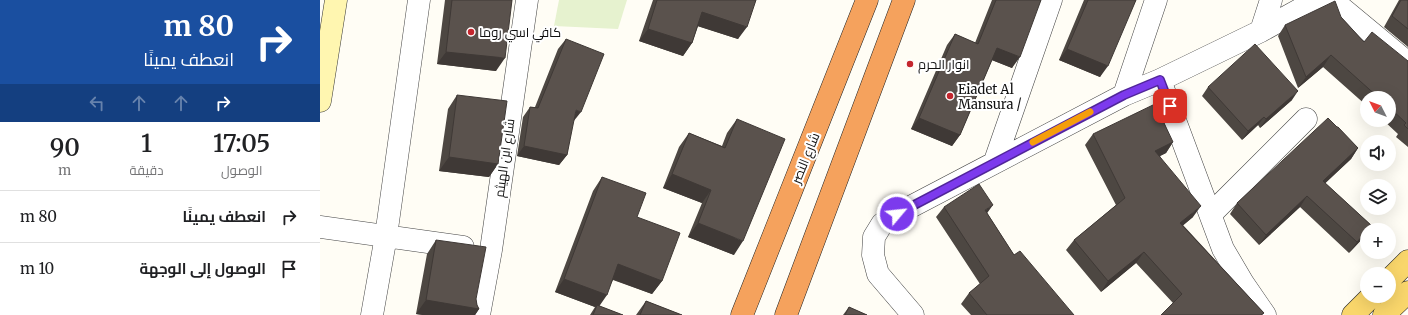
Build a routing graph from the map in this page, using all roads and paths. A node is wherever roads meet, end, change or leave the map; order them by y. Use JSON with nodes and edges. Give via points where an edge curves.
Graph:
{"nodes":[{"id":1,"x":336,"y":0,"type":"edge"},
{"id":2,"x":419,"y":0,"type":"edge"},
{"id":3,"x":527,"y":0,"type":"edge"},
{"id":4,"x":867,"y":0,"type":"edge"},
{"id":5,"x":904,"y":0,"type":"edge"},
{"id":6,"x":1051,"y":0,"type":"edge"},
{"id":7,"x":1156,"y":0,"type":"edge"},
{"id":8,"x":1271,"y":0,"type":"edge"},
{"id":9,"x":1317,"y":0,"type":"edge"},
{"id":10,"x":1332,"y":0,"type":"edge"},
{"id":11,"x":1261,"y":30,"type":"junction"},
{"id":12,"x":1408,"y":63,"type":"edge"},
{"id":13,"x":1160,"y":80,"type":"junction"},
{"id":14,"x":1124,"y":95,"type":"junction"},
{"id":15,"x":320,"y":101,"type":"edge"},
{"id":16,"x":1306,"y":119,"type":"dead end"},
{"id":17,"x":995,"y":161,"type":"junction"},
{"id":18,"x":1211,"y":214,"type":"junction"},
{"id":19,"x":320,"y":227,"type":"edge"},
{"id":20,"x":386,"y":236,"type":"junction"},
{"id":21,"x":491,"y":250,"type":"junction"},
{"id":22,"x":1408,"y":261,"type":"edge"},
{"id":23,"x":1396,"y":273,"type":"edge"},
{"id":24,"x":1408,"y":292,"type":"edge"},
{"id":25,"x":1365,"y":303,"type":"edge"},
{"id":26,"x":372,"y":315,"type":"edge"},
{"id":27,"x":480,"y":315,"type":"edge"},
{"id":28,"x":742,"y":315,"type":"edge"},
{"id":29,"x":786,"y":315,"type":"edge"},
{"id":30,"x":913,"y":315,"type":"edge"},
{"id":31,"x":1265,"y":315,"type":"edge"},
{"id":32,"x":1353,"y":315,"type":"edge"},
{"id":33,"x":1384,"y":315,"type":"edge"}],
"edges":[{"from":1,"to":15,"type":"main road"},
{"from":2,"to":20,"type":"street"},
{"from":3,"to":21,"type":"street","name":"شارع ابن الهيثم"},
{"from":4,"to":28,"type":"highway","name":"شارع النصر"},
{"from":5,"to":29,"type":"highway"},
{"from":6,"to":17,"type":"street"},
{"from":7,"to":14,"type":"street"},
{"from":8,"to":11,"type":"street"},
{"from":9,"to":11,"type":"street"},
{"from":10,"to":12,"type":"street"},
{"from":11,"to":13,"type":"street"},
{"from":13,"to":14,"type":"street"},
{"from":13,"to":18,"type":"street"},
{"from":14,"to":17,"type":"street"},
{"from":16,"to":18,"type":"street"},
{"from":17,"to":30,"type":"street","via":[[897,214],[882,224],[874,238],[873,256],[878,274]]},
{"from":18,"to":31,"type":"street","via":[[1223,249]]},
{"from":19,"to":20,"type":"street"},
{"from":20,"to":21,"type":"street"},
{"from":20,"to":26,"type":"street"},
{"from":21,"to":27,"type":"street","name":"شارع ابن الهيثم"},
{"from":22,"to":23,"type":"main road"},
{"from":24,"to":33,"type":"main road"},
{"from":25,"to":32,"type":"main road"}]}
